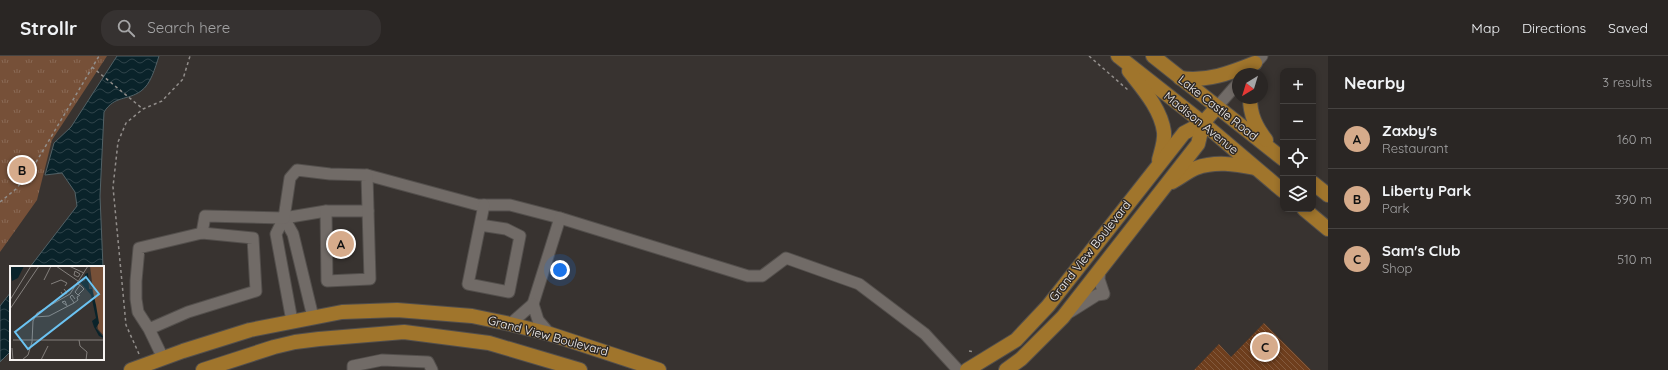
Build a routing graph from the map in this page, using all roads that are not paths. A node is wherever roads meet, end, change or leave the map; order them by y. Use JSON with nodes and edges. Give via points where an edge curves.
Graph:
{"nodes":[{"id":1,"x":1118,"y":56,"type":"edge"},
{"id":2,"x":1153,"y":56,"type":"edge"},
{"id":3,"x":1256,"y":65,"type":"edge"},
{"id":4,"x":1180,"y":78,"type":"junction"},
{"id":5,"x":1232,"y":90,"type":"edge"},
{"id":6,"x":1250,"y":104,"type":"edge"},
{"id":7,"x":1217,"y":107,"type":"junction"},
{"id":8,"x":1203,"y":123,"type":"junction"},
{"id":9,"x":1278,"y":156,"type":"edge"},
{"id":10,"x":1156,"y":167,"type":"junction"},
{"id":11,"x":1257,"y":169,"type":"junction"},
{"id":12,"x":367,"y":175,"type":"junction"},
{"id":13,"x":1316,"y":185,"type":"edge"},
{"id":14,"x":1165,"y":187,"type":"junction"},
{"id":15,"x":1280,"y":188,"type":"edge"},
{"id":16,"x":1328,"y":195,"type":"edge"},
{"id":17,"x":484,"y":205,"type":"junction"},
{"id":18,"x":326,"y":211,"type":"junction"},
{"id":19,"x":368,"y":211,"type":"junction"},
{"id":20,"x":1308,"y":212,"type":"edge"},
{"id":21,"x":284,"y":218,"type":"junction"},
{"id":22,"x":560,"y":218,"type":"junction"},
{"id":23,"x":480,"y":225,"type":"junction"},
{"id":24,"x":1328,"y":229,"type":"edge"},
{"id":25,"x":202,"y":233,"type":"junction"},
{"id":26,"x":533,"y":304,"type":"junction"},
{"id":27,"x":313,"y":317,"type":"junction"},
{"id":28,"x":292,"y":321,"type":"junction"},
{"id":29,"x":510,"y":324,"type":"junction"},
{"id":30,"x":149,"y":329,"type":"junction"},
{"id":31,"x":550,"y":334,"type":"junction"},
{"id":32,"x":163,"y":358,"type":"junction"},
{"id":33,"x":412,"y":364,"type":"edge"},
{"id":34,"x":131,"y":370,"type":"edge"},
{"id":35,"x":202,"y":370,"type":"edge"},
{"id":36,"x":354,"y":370,"type":"edge"},
{"id":37,"x":374,"y":370,"type":"edge"},
{"id":38,"x":432,"y":370,"type":"edge"},
{"id":39,"x":580,"y":370,"type":"edge"},
{"id":40,"x":659,"y":370,"type":"edge"},
{"id":41,"x":958,"y":370,"type":"edge"},
{"id":42,"x":968,"y":370,"type":"edge"},
{"id":43,"x":1006,"y":370,"type":"edge"}],
"edges":[{"from":1,"to":8,"type":"main road","name":"Madison Avenue"},
{"from":1,"to":10,"type":"main road","via":[[1150,98],[1161,120],[1165,134]]},
{"from":2,"to":4,"type":"main road","name":"Lake Castle Road"},
{"from":3,"to":4,"type":"main road","via":[[1208,79]]},
{"from":4,"to":7,"type":"main road","name":"Lake Castle Road"},
{"from":5,"to":7,"type":"street"},
{"from":6,"to":9,"type":"main road","via":[[1256,128]]},
{"from":7,"to":8,"type":"main road","name":"Grand View Boulevard"},
{"from":7,"to":9,"type":"main road","name":"Lake Castle Road"},
{"from":8,"to":10,"type":"main road","name":"Grand View Boulevard","via":[[1184,133]]},
{"from":8,"to":11,"type":"main road","name":"Madison Avenue"},
{"from":8,"to":14,"type":"main road","name":"Grand View Boulevard","via":[[1198,144]]},
{"from":10,"to":42,"type":"main road","name":"Grand View Boulevard","via":[[1043,311],[1016,340]]},
{"from":11,"to":14,"type":"main road","via":[[1232,164],[1214,164],[1195,168]]},
{"from":11,"to":15,"type":"main road","name":"Madison Avenue"},
{"from":12,"to":17,"type":"street"},
{"from":12,"to":19,"type":"street"},
{"from":12,"to":21,"type":"street","via":[[297,170],[290,178]]},
{"from":13,"to":16,"type":"main road"},
{"from":14,"to":43,"type":"main road","name":"Grand View Boulevard","via":[[1063,318]]},
{"from":17,"to":22,"type":"street","via":[[510,205]]},
{"from":17,"to":23,"type":"street"},
{"from":18,"to":19,"type":"street"},
{"from":18,"to":19,"type":"street","via":[[327,281],[370,279]]},
{"from":18,"to":21,"type":"street"},
{"from":20,"to":24,"type":"main road"},
{"from":21,"to":25,"type":"street","via":[[205,216]]},
{"from":21,"to":27,"type":"street","via":[[292,234]]},
{"from":21,"to":28,"type":"street","via":[[276,234]]},
{"from":22,"to":26,"type":"street"},
{"from":22,"to":41,"type":"street","via":[[748,276],[762,276],[786,258],[859,284],[925,334]]},
{"from":23,"to":23,"type":"street","via":[[506,229],[520,236],[509,292],[468,284]]},
{"from":25,"to":30,"type":"street","via":[[139,248],[136,299],[138,312]]},
{"from":25,"to":30,"type":"street","via":[[253,238],[256,292],[188,312]]},
{"from":26,"to":29,"type":"street"},
{"from":26,"to":31,"type":"street","via":[[538,320]]},
{"from":27,"to":28,"type":"main road","name":"Grand View Boulevard"},
{"from":27,"to":29,"type":"main road","name":"Grand View Boulevard","via":[[342,312],[397,310],[472,316]]},
{"from":28,"to":32,"type":"main road","name":"Grand View Boulevard","via":[[250,330]]},
{"from":29,"to":31,"type":"main road","name":"Grand View Boulevard"},
{"from":30,"to":32,"type":"street"},
{"from":31,"to":40,"type":"main road","name":"Grand View Boulevard"},
{"from":32,"to":34,"type":"main road","name":"Grand View Boulevard"},
{"from":33,"to":36,"type":"street","via":[[382,360],[353,366]]},
{"from":33,"to":37,"type":"street","via":[[376,366]]},
{"from":33,"to":38,"type":"street","via":[[428,362]]},
{"from":35,"to":39,"type":"main road","name":"Grand View Boulevard","via":[[295,342],[404,332],[489,343]]}]}
